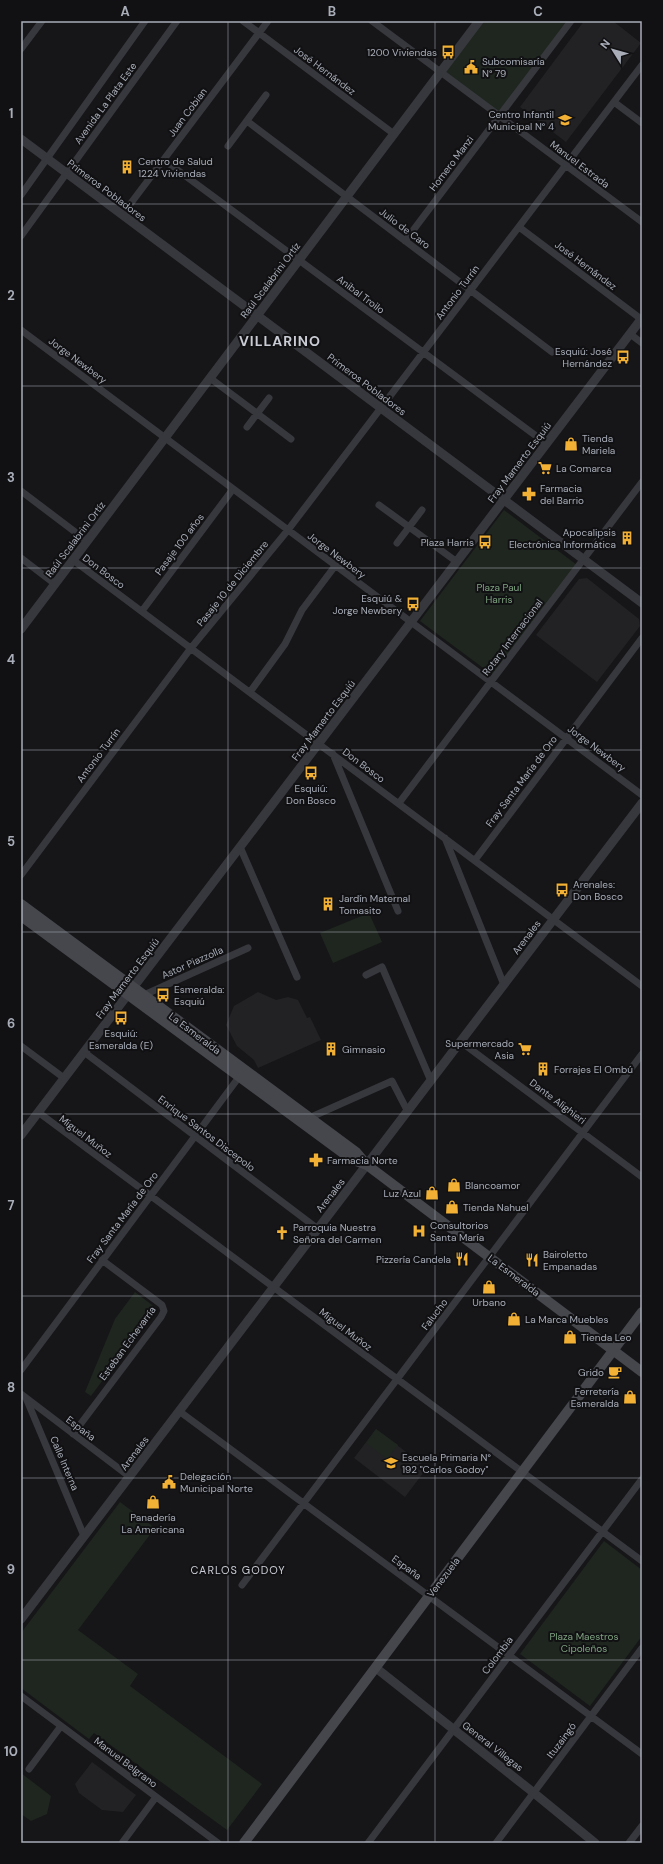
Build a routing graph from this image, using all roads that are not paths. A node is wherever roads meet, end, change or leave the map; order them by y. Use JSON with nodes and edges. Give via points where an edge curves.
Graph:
{"nodes":[{"id":1,"x":42,"y":21,"type":"edge"},
{"id":2,"x":145,"y":21,"type":"edge"},
{"id":3,"x":177,"y":21,"type":"edge"},
{"id":4,"x":243,"y":21,"type":"edge"},
{"id":5,"x":268,"y":21,"type":"edge"},
{"id":6,"x":372,"y":21,"type":"edge"},
{"id":7,"x":479,"y":21,"type":"edge"},
{"id":8,"x":571,"y":21,"type":"edge"},
{"id":9,"x":259,"y":33,"type":"junction"},
{"id":10,"x":21,"y":49,"type":"edge"},
{"id":11,"x":642,"y":65,"type":"edge"},
{"id":12,"x":441,"y":72,"type":"junction"},
{"id":13,"x":266,"y":95,"type":"dead end"},
{"id":14,"x":614,"y":102,"type":"junction"},
{"id":15,"x":499,"y":116,"type":"junction"},
{"id":16,"x":246,"y":121,"type":"junction"},
{"id":17,"x":642,"y":123,"type":"edge"},
{"id":18,"x":394,"y":134,"type":"junction"},
{"id":19,"x":21,"y":140,"type":"edge"},
{"id":20,"x":228,"y":146,"type":"dead end"},
{"id":21,"x":47,"y":159,"type":"junction"},
{"id":22,"x":164,"y":160,"type":"junction"},
{"id":23,"x":566,"y":166,"type":"junction"},
{"id":24,"x":66,"y":174,"type":"junction"},
{"id":25,"x":21,"y":195,"type":"edge"},
{"id":26,"x":347,"y":197,"type":"junction"},
{"id":27,"x":122,"y":215,"type":"junction"},
{"id":28,"x":642,"y":222,"type":"edge"},
{"id":29,"x":519,"y":227,"type":"junction"},
{"id":30,"x":21,"y":236,"type":"edge"},
{"id":31,"x":405,"y":241,"type":"junction"},
{"id":32,"x":299,"y":260,"type":"junction"},
{"id":33,"x":470,"y":290,"type":"junction"},
{"id":34,"x":257,"y":316,"type":"junction"},
{"id":35,"x":642,"y":319,"type":"edge"},
{"id":36,"x":21,"y":330,"type":"edge"},
{"id":37,"x":630,"y":334,"type":"junction"},
{"id":38,"x":642,"y":343,"type":"edge"},
{"id":39,"x":423,"y":352,"type":"junction"},
{"id":40,"x":552,"y":352,"type":"dead end"},
{"id":41,"x":210,"y":378,"type":"junction"},
{"id":42,"x":269,"y":398,"type":"dead end"},
{"id":43,"x":381,"y":408,"type":"junction"},
{"id":44,"x":257,"y":414,"type":"junction"},
{"id":45,"x":247,"y":427,"type":"dead end"},
{"id":46,"x":165,"y":438,"type":"junction"},
{"id":47,"x":291,"y":439,"type":"dead end"},
{"id":48,"x":546,"y":444,"type":"junction"},
{"id":49,"x":642,"y":482,"type":"edge"},
{"id":50,"x":232,"y":489,"type":"junction"},
{"id":51,"x":21,"y":491,"type":"edge"},
{"id":52,"x":504,"y":500,"type":"junction"},
{"id":53,"x":379,"y":505,"type":"dead end"},
{"id":54,"x":422,"y":510,"type":"dead end"},
{"id":55,"x":409,"y":526,"type":"junction"},
{"id":56,"x":288,"y":530,"type":"junction"},
{"id":57,"x":87,"y":541,"type":"junction"},
{"id":58,"x":396,"y":543,"type":"dead end"},
{"id":59,"x":21,"y":558,"type":"edge"},
{"id":60,"x":73,"y":560,"type":"junction"},
{"id":61,"x":584,"y":560,"type":"junction"},
{"id":62,"x":457,"y":562,"type":"junction"},
{"id":63,"x":335,"y":566,"type":"junction"},
{"id":64,"x":56,"y":584,"type":"junction"},
{"id":65,"x":642,"y":603,"type":"edge"},
{"id":66,"x":142,"y":611,"type":"junction"},
{"id":67,"x":411,"y":623,"type":"junction"},
{"id":68,"x":21,"y":629,"type":"edge"},
{"id":69,"x":642,"y":638,"type":"edge"},
{"id":70,"x":191,"y":648,"type":"junction"},
{"id":71,"x":491,"y":682,"type":"junction"},
{"id":72,"x":250,"y":692,"type":"junction"},
{"id":73,"x":566,"y":738,"type":"junction"},
{"id":74,"x":319,"y":743,"type":"junction"},
{"id":75,"x":332,"y":753,"type":"junction"},
{"id":76,"x":642,"y":794,"type":"edge"},
{"id":77,"x":399,"y":803,"type":"junction"},
{"id":78,"x":642,"y":803,"type":"edge"},
{"id":79,"x":446,"y":838,"type":"junction"},
{"id":80,"x":240,"y":848,"type":"junction"},
{"id":81,"x":475,"y":860,"type":"junction"},
{"id":82,"x":21,"y":875,"type":"edge"},
{"id":83,"x":21,"y":904,"type":"edge"},
{"id":84,"x":398,"y":911,"type":"dead end"},
{"id":85,"x":21,"y":916,"type":"edge"},
{"id":86,"x":554,"y":920,"type":"junction"},
{"id":87,"x":248,"y":948,"type":"dead end"},
{"id":88,"x":366,"y":975,"type":"dead end"},
{"id":89,"x":297,"y":976,"type":"dead end"},
{"id":90,"x":504,"y":985,"type":"junction"},
{"id":91,"x":642,"y":986,"type":"edge"},
{"id":92,"x":131,"y":991,"type":"junction"},
{"id":93,"x":144,"y":995,"type":"junction"},
{"id":94,"x":461,"y":1042,"type":"junction"},
{"id":95,"x":21,"y":1046,"type":"edge"},
{"id":96,"x":84,"y":1052,"type":"junction"},
{"id":97,"x":642,"y":1054,"type":"edge"},
{"id":98,"x":239,"y":1077,"type":"junction"},
{"id":99,"x":64,"y":1078,"type":"junction"},
{"id":100,"x":431,"y":1081,"type":"junction"},
{"id":101,"x":38,"y":1112,"type":"junction"},
{"id":102,"x":408,"y":1112,"type":"junction"},
{"id":103,"x":309,"y":1118,"type":"junction"},
{"id":104,"x":583,"y":1133,"type":"junction"},
{"id":105,"x":21,"y":1135,"type":"edge"},
{"id":106,"x":195,"y":1136,"type":"junction"},
{"id":107,"x":367,"y":1165,"type":"junction"},
{"id":108,"x":642,"y":1176,"type":"edge"},
{"id":109,"x":150,"y":1196,"type":"junction"},
{"id":110,"x":318,"y":1229,"type":"junction"},
{"id":111,"x":490,"y":1257,"type":"junction"},
{"id":112,"x":102,"y":1260,"type":"junction"},
{"id":113,"x":274,"y":1287,"type":"junction"},
{"id":114,"x":642,"y":1312,"type":"edge"},
{"id":115,"x":613,"y":1350,"type":"junction"},
{"id":116,"x":21,"y":1370,"type":"edge"},
{"id":117,"x":642,"y":1372,"type":"edge"},
{"id":118,"x":398,"y":1380,"type":"junction"},
{"id":119,"x":24,"y":1396,"type":"edge"},
{"id":120,"x":180,"y":1411,"type":"junction"},
{"id":121,"x":73,"y":1434,"type":"junction"},
{"id":122,"x":522,"y":1472,"type":"junction"},
{"id":123,"x":130,"y":1477,"type":"junction"},
{"id":124,"x":642,"y":1479,"type":"edge"},
{"id":125,"x":304,"y":1503,"type":"junction"},
{"id":126,"x":602,"y":1532,"type":"junction"},
{"id":127,"x":84,"y":1536,"type":"junction"},
{"id":128,"x":642,"y":1561,"type":"edge"},
{"id":129,"x":242,"y":1585,"type":"dead end"},
{"id":130,"x":430,"y":1596,"type":"junction"},
{"id":131,"x":21,"y":1619,"type":"edge"},
{"id":132,"x":642,"y":1648,"type":"edge"},
{"id":133,"x":510,"y":1655,"type":"junction"},
{"id":134,"x":376,"y":1668,"type":"junction"},
{"id":135,"x":21,"y":1696,"type":"edge"},
{"id":136,"x":591,"y":1716,"type":"junction"},
{"id":137,"x":61,"y":1726,"type":"junction"},
{"id":138,"x":454,"y":1729,"type":"junction"},
{"id":139,"x":642,"y":1754,"type":"edge"},
{"id":140,"x":29,"y":1769,"type":"dead end"},
{"id":141,"x":534,"y":1792,"type":"junction"},
{"id":142,"x":156,"y":1797,"type":"junction"},
{"id":143,"x":642,"y":1826,"type":"edge"},
{"id":144,"x":122,"y":1843,"type":"edge"},
{"id":145,"x":218,"y":1843,"type":"edge"},
{"id":146,"x":244,"y":1843,"type":"edge"},
{"id":147,"x":368,"y":1843,"type":"edge"},
{"id":148,"x":496,"y":1843,"type":"edge"},
{"id":149,"x":595,"y":1843,"type":"edge"},
{"id":150,"x":629,"y":1843,"type":"edge"}],
"edges":[{"from":1,"to":10,"type":"street"},
{"from":2,"to":21,"type":"street","name":"Avenida La Plata Este"},
{"from":3,"to":24,"type":"street","name":"Avenida La Plata Este"},
{"from":4,"to":9,"type":"street","name":"José Hernández"},
{"from":5,"to":9,"type":"street","name":"Juan Cobian"},
{"from":6,"to":12,"type":"street","name":"Manuel Estrada"},
{"from":7,"to":12,"type":"street","name":"Raúl Scalabrini Ortíz"},
{"from":8,"to":15,"type":"street","name":"Homero Manzi"},
{"from":9,"to":18,"type":"street","name":"José Hernández"},
{"from":9,"to":22,"type":"street","name":"Juan Cobian"},
{"from":11,"to":14,"type":"street","name":"Antonio Turrín"},
{"from":12,"to":15,"type":"street","name":"Manuel Estrada"},
{"from":12,"to":18,"type":"street","name":"Raúl Scalabrini Ortíz"},
{"from":13,"to":16,"type":"street"},
{"from":14,"to":17,"type":"street"},
{"from":14,"to":23,"type":"street","name":"Antonio Turrín"},
{"from":15,"to":23,"type":"street","name":"Manuel Estrada"},
{"from":15,"to":31,"type":"street","name":"Homero Manzi"},
{"from":16,"to":20,"type":"street"},
{"from":16,"to":26,"type":"street","name":"Julio de Caro"},
{"from":18,"to":26,"type":"street","name":"Raúl Scalabrini Ortíz"},
{"from":19,"to":21,"type":"street","name":"Primeros Pobladores"},
{"from":21,"to":24,"type":"street","name":"Primeros Pobladores"},
{"from":21,"to":25,"type":"street","name":"Avenida La Plata Este"},
{"from":22,"to":27,"type":"street","name":"Juan Cobian"},
{"from":22,"to":32,"type":"street","name":"Anibal Troilo"},
{"from":23,"to":28,"type":"street","name":"Manuel Estrada"},
{"from":23,"to":29,"type":"street","name":"Antonio Turrín"},
{"from":24,"to":27,"type":"street","name":"Primeros Pobladores"},
{"from":24,"to":30,"type":"street","name":"Avenida La Plata Este"},
{"from":26,"to":31,"type":"street","name":"Julio de Caro"},
{"from":26,"to":32,"type":"street","name":"Raúl Scalabrini Ortíz"},
{"from":27,"to":34,"type":"street","name":"Primeros Pobladores"},
{"from":29,"to":33,"type":"street","name":"Antonio Turrín"},
{"from":29,"to":35,"type":"street","name":"José Hernández"},
{"from":31,"to":33,"type":"street","name":"Julio de Caro"},
{"from":32,"to":34,"type":"street","name":"Raúl Scalabrini Ortíz"},
{"from":32,"to":39,"type":"street","name":"Anibal Troilo"},
{"from":33,"to":39,"type":"street","name":"Antonio Turrín"},
{"from":33,"to":40,"type":"street","name":"Julio de Caro"},
{"from":34,"to":41,"type":"street","name":"Raúl Scalabrini Ortíz"},
{"from":34,"to":43,"type":"street","name":"Primeros Pobladores"},
{"from":35,"to":37,"type":"street","name":"Fray Mamerto Esquiú"},
{"from":36,"to":46,"type":"street","name":"Jorge Newbery"},
{"from":37,"to":38,"type":"street"},
{"from":37,"to":48,"type":"street","name":"Fray Mamerto Esquiú"},
{"from":39,"to":43,"type":"street","name":"Antonio Turrín"},
{"from":39,"to":48,"type":"street","name":"Anibal Troilo"},
{"from":41,"to":44,"type":"street"},
{"from":41,"to":46,"type":"street","name":"Raúl Scalabrini Ortíz"},
{"from":42,"to":44,"type":"street"},
{"from":43,"to":52,"type":"street","name":"Primeros Pobladores"},
{"from":43,"to":56,"type":"street","name":"Antonio Turrín"},
{"from":44,"to":45,"type":"street"},
{"from":44,"to":47,"type":"street"},
{"from":46,"to":50,"type":"street","name":"Jorge Newbery"},
{"from":46,"to":57,"type":"street","name":"Raúl Scalabrini Ortíz"},
{"from":48,"to":52,"type":"street","name":"Fray Mamerto Esquiú"},
{"from":49,"to":61,"type":"street","name":"Rotary Internacional"},
{"from":50,"to":56,"type":"street","name":"Jorge Newbery"},
{"from":50,"to":66,"type":"street","name":"Pasaje 100 años"},
{"from":51,"to":57,"type":"street","name":"Don Bosco"},
{"from":52,"to":61,"type":"street","name":"Primeros Pobladores"},
{"from":52,"to":62,"type":"street","name":"Fray Mamerto Esquiú"},
{"from":53,"to":55,"type":"street"},
{"from":54,"to":55,"type":"street"},
{"from":55,"to":58,"type":"street"},
{"from":55,"to":62,"type":"street"},
{"from":56,"to":63,"type":"street","name":"Jorge Newbery"},
{"from":56,"to":70,"type":"street","name":"Pasaje 10 de Diciembre"},
{"from":57,"to":60,"type":"street","name":"Raúl Scalabrini Ortíz"},
{"from":59,"to":64,"type":"street"},
{"from":60,"to":64,"type":"street","name":"Raúl Scalabrini Ortíz"},
{"from":60,"to":66,"type":"street","name":"Don Bosco"},
{"from":61,"to":65,"type":"street","name":"Primeros Pobladores"},
{"from":61,"to":71,"type":"street","name":"Rotary Internacional"},
{"from":62,"to":67,"type":"street","name":"Fray Mamerto Esquiú"},
{"from":63,"to":67,"type":"street","name":"Jorge Newbery"},
{"from":63,"to":72,"type":"street","via":[[302,610],[285,644]]},
{"from":64,"to":68,"type":"street","name":"Raúl Scalabrini Ortíz"},
{"from":66,"to":70,"type":"street","name":"Don Bosco"},
{"from":67,"to":71,"type":"street","name":"Jorge Newbery"},
{"from":67,"to":74,"type":"street","name":"Fray Mamerto Esquiú"},
{"from":69,"to":73,"type":"street","name":"Fray Santa María de Oro"},
{"from":70,"to":72,"type":"street","name":"Don Bosco"},
{"from":70,"to":82,"type":"street","name":"Antonio Turrín"},
{"from":71,"to":73,"type":"street","name":"Jorge Newbery"},
{"from":71,"to":77,"type":"street","name":"Rotary Internacional"},
{"from":72,"to":74,"type":"street","name":"Don Bosco"},
{"from":73,"to":76,"type":"street","name":"Jorge Newbery"},
{"from":73,"to":81,"type":"street","name":"Fray Santa María de Oro"},
{"from":74,"to":75,"type":"street","name":"Don Bosco"},
{"from":74,"to":80,"type":"street","name":"Fray Mamerto Esquiú"},
{"from":75,"to":77,"type":"street","name":"Don Bosco"},
{"from":75,"to":84,"type":"street"},
{"from":77,"to":79,"type":"street","name":"Don Bosco"},
{"from":78,"to":86,"type":"street","name":"Arenales"},
{"from":79,"to":81,"type":"street","name":"Don Bosco"},
{"from":79,"to":90,"type":"street"},
{"from":80,"to":89,"type":"street"},
{"from":80,"to":92,"type":"street","name":"Fray Mamerto Esquiú"},
{"from":81,"to":86,"type":"street","name":"Don Bosco"},
{"from":83,"to":92,"type":"main road","name":"La Esmeralda"},
{"from":85,"to":92,"type":"main road","name":"La Esmeralda"},
{"from":86,"to":90,"type":"street","name":"Arenales"},
{"from":86,"to":91,"type":"street","name":"Don Bosco"},
{"from":87,"to":93,"type":"street","name":"Astor Piazzolla"},
{"from":88,"to":100,"type":"street","via":[[382,967]]},
{"from":90,"to":94,"type":"street","name":"Arenales"},
{"from":92,"to":93,"type":"main road","name":"La Esmeralda"},
{"from":92,"to":96,"type":"street","name":"Fray Mamerto Esquiú"},
{"from":92,"to":98,"type":"main road","name":"La Esmeralda"},
{"from":93,"to":103,"type":"main road","name":"La Esmeralda"},
{"from":94,"to":100,"type":"street","name":"Arenales"},
{"from":94,"to":104,"type":"street","name":"Dante Alighieri"},
{"from":95,"to":99,"type":"street"},
{"from":96,"to":99,"type":"street","name":"Fray Mamerto Esquiú"},
{"from":96,"to":106,"type":"street","name":"Enrique Santos Discepolo"},
{"from":97,"to":104,"type":"street","name":"Falucho"},
{"from":98,"to":106,"type":"street","name":"Fray Santa María de Oro"},
{"from":98,"to":107,"type":"main road","name":"La Esmeralda","via":[[351,1159]]},
{"from":99,"to":101,"type":"street","name":"Fray Mamerto Esquiú"},
{"from":100,"to":102,"type":"street","name":"Arenales"},
{"from":101,"to":105,"type":"street","name":"Fray Mamerto Esquiú"},
{"from":101,"to":109,"type":"street","name":"Miguel Muñoz"},
{"from":102,"to":103,"type":"street","via":[[392,1081]]},
{"from":102,"to":107,"type":"street","name":"Arenales"},
{"from":103,"to":107,"type":"main road","name":"La Esmeralda","via":[[356,1152]]},
{"from":104,"to":108,"type":"street","name":"Dante Alighieri"},
{"from":104,"to":111,"type":"street","name":"Falucho"},
{"from":106,"to":109,"type":"street","name":"Fray Santa María de Oro"},
{"from":106,"to":110,"type":"street","name":"Enrique Santos Discepolo"},
{"from":107,"to":110,"type":"street","name":"Arenales"},
{"from":107,"to":111,"type":"main road","name":"La Esmeralda"},
{"from":109,"to":112,"type":"street","name":"Fray Santa María de Oro"},
{"from":109,"to":113,"type":"street","name":"Miguel Muñoz"},
{"from":110,"to":113,"type":"street","name":"Arenales"},
{"from":111,"to":115,"type":"main road","name":"La Esmeralda"},
{"from":111,"to":118,"type":"street","name":"Falucho"},
{"from":112,"to":116,"type":"street","name":"Fray Santa María de Oro"},
{"from":112,"to":121,"type":"street","name":"Esteban Echevarría","via":[[159,1303],[164,1311]]},
{"from":113,"to":118,"type":"street","name":"Miguel Muñoz"},
{"from":113,"to":120,"type":"street","name":"Arenales"},
{"from":114,"to":115,"type":"main road","name":"Venezuela"},
{"from":115,"to":117,"type":"main road","name":"La Esmeralda"},
{"from":115,"to":122,"type":"main road","name":"Venezuela"},
{"from":118,"to":122,"type":"street","name":"Miguel Muñoz"},
{"from":118,"to":125,"type":"street","name":"Falucho"},
{"from":119,"to":121,"type":"street","name":"España"},
{"from":119,"to":127,"type":"street","name":"Calle Interna"},
{"from":120,"to":123,"type":"street","name":"Arenales"},
{"from":120,"to":125,"type":"street","name":"España"},
{"from":121,"to":123,"type":"street","name":"España"},
{"from":122,"to":126,"type":"street","name":"Miguel Muñoz"},
{"from":122,"to":130,"type":"main road","name":"Venezuela"},
{"from":123,"to":127,"type":"street","name":"Arenales"},
{"from":124,"to":126,"type":"street","name":"Colombia"},
{"from":125,"to":129,"type":"street","name":"Falucho"},
{"from":125,"to":130,"type":"street","name":"España"},
{"from":126,"to":128,"type":"street","name":"Miguel Muñoz"},
{"from":126,"to":133,"type":"street","name":"Colombia"},
{"from":127,"to":131,"type":"street","name":"Arenales"},
{"from":130,"to":133,"type":"street","name":"España"},
{"from":130,"to":134,"type":"main road","name":"Venezuela"},
{"from":132,"to":136,"type":"street","name":"Ituzaingó"},
{"from":133,"to":136,"type":"street","name":"España"},
{"from":133,"to":138,"type":"street","name":"Colombia"},
{"from":134,"to":138,"type":"street","name":"General Villegas"},
{"from":134,"to":146,"type":"main road","name":"Venezuela"},
{"from":135,"to":137,"type":"street","name":"Manuel Belgrano"},
{"from":136,"to":139,"type":"street","name":"España"},
{"from":136,"to":141,"type":"street","name":"Ituzaingó"},
{"from":137,"to":140,"type":"street"},
{"from":137,"to":142,"type":"street","name":"Manuel Belgrano"},
{"from":138,"to":141,"type":"street","name":"General Villegas"},
{"from":138,"to":147,"type":"street","name":"Colombia"},
{"from":141,"to":148,"type":"street","name":"Ituzaingó"},
{"from":141,"to":149,"type":"street","name":"General Villegas"},
{"from":142,"to":144,"type":"street"},
{"from":142,"to":145,"type":"street","name":"Manuel Belgrano"},
{"from":143,"to":150,"type":"street"}]}
